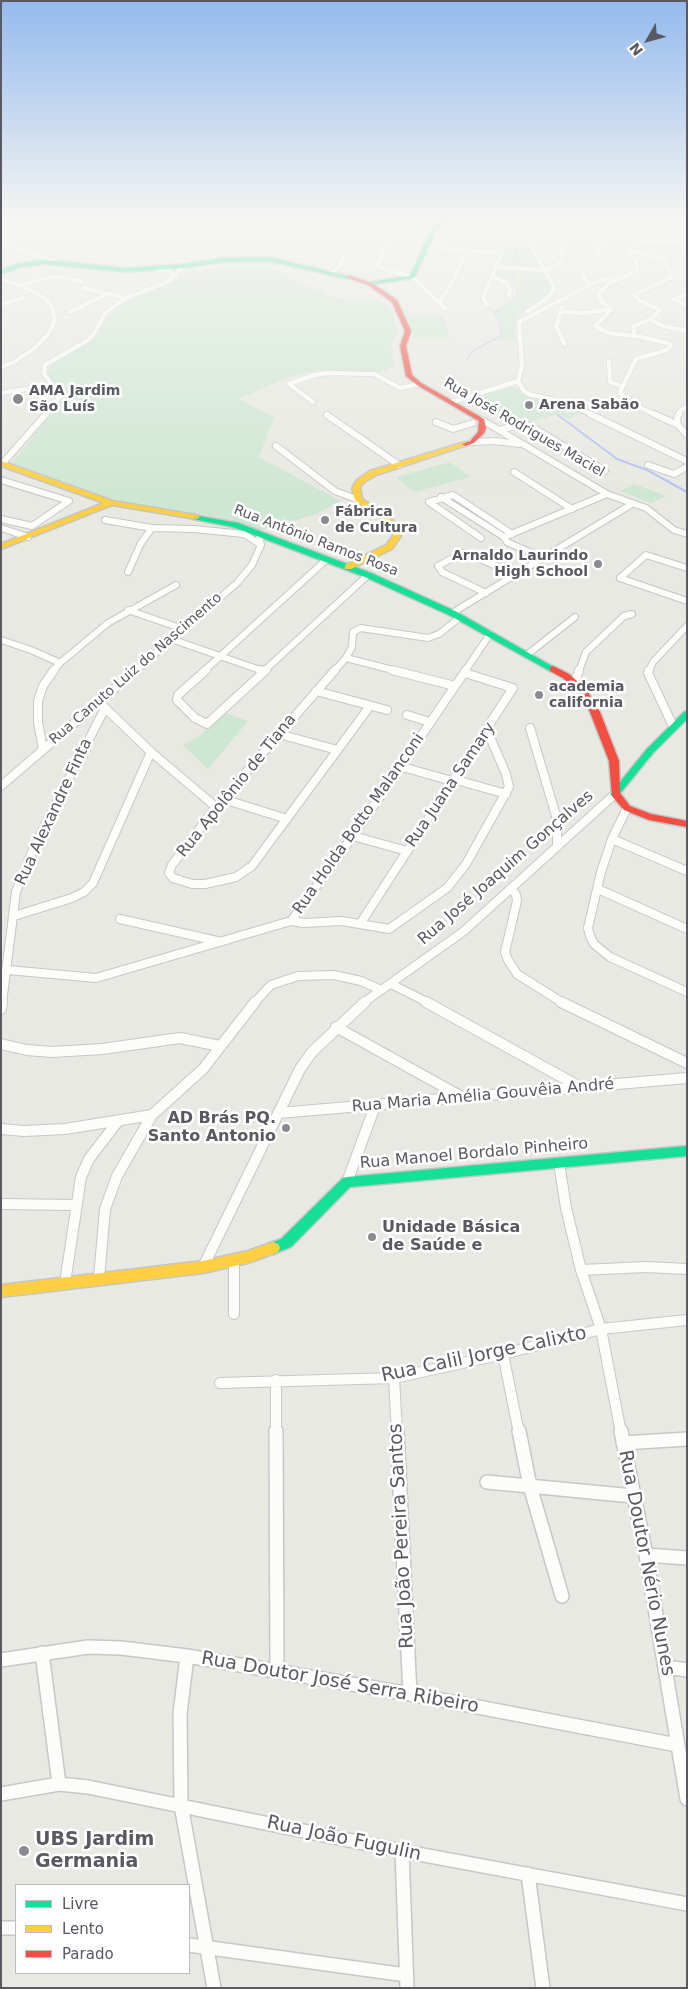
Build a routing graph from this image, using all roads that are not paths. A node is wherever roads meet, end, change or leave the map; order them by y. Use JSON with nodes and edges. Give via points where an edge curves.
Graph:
{"nodes":[{"id":1,"x":53,"y":310,"type":"edge"},
{"id":2,"x":74,"y":310,"type":"edge"},
{"id":3,"x":109,"y":310,"type":"edge"},
{"id":4,"x":399,"y":310,"type":"edge"},
{"id":5,"x":530,"y":310,"type":"edge"},
{"id":6,"x":543,"y":310,"type":"edge"},
{"id":7,"x":603,"y":310,"type":"edge"},
{"id":8,"x":610,"y":310,"type":"edge"},
{"id":9,"x":658,"y":310,"type":"edge"},
{"id":10,"x":70,"y":312,"type":"dead end"},
{"id":11,"x":561,"y":312,"type":"joint"},
{"id":12,"x":651,"y":319,"type":"junction"},
{"id":13,"x":519,"y":322,"type":"junction"},
{"id":14,"x":687,"y":330,"type":"edge"},
{"id":15,"x":634,"y":336,"type":"junction"},
{"id":16,"x":565,"y":344,"type":"dead end"},
{"id":17,"x":608,"y":362,"type":"dead end"},
{"id":18,"x":1,"y":367,"type":"edge"},
{"id":19,"x":517,"y":383,"type":"junction"},
{"id":20,"x":419,"y":384,"type":"junction"},
{"id":21,"x":52,"y":386,"type":"junction"},
{"id":22,"x":621,"y":386,"type":"junction"},
{"id":23,"x":1,"y":393,"type":"edge"},
{"id":24,"x":313,"y":402,"type":"dead end"},
{"id":25,"x":452,"y":402,"type":"junction"},
{"id":26,"x":626,"y":402,"type":"junction"},
{"id":27,"x":570,"y":404,"type":"junction"},
{"id":28,"x":687,"y":406,"type":"edge"},
{"id":29,"x":327,"y":415,"type":"dead end"},
{"id":30,"x":436,"y":422,"type":"dead end"},
{"id":31,"x":478,"y":422,"type":"junction"},
{"id":32,"x":678,"y":424,"type":"junction"},
{"id":33,"x":460,"y":428,"type":"junction"},
{"id":34,"x":499,"y":430,"type":"junction"},
{"id":35,"x":687,"y":435,"type":"edge"},
{"id":36,"x":472,"y":437,"type":"junction"},
{"id":37,"x":524,"y":445,"type":"junction"},
{"id":38,"x":276,"y":446,"type":"dead end"},
{"id":39,"x":687,"y":461,"type":"edge"},
{"id":40,"x":2,"y":463,"type":"edge"},
{"id":41,"x":398,"y":465,"type":"junction"},
{"id":42,"x":648,"y":465,"type":"dead end"},
{"id":43,"x":687,"y":467,"type":"edge"},
{"id":44,"x":605,"y":471,"type":"dead end"},
{"id":45,"x":514,"y":472,"type":"dead end"},
{"id":46,"x":1,"y":480,"type":"edge"},
{"id":47,"x":607,"y":494,"type":"junction"},
{"id":48,"x":441,"y":497,"type":"junction"},
{"id":49,"x":359,"y":500,"type":"junction"},
{"id":50,"x":430,"y":501,"type":"joint"},
{"id":51,"x":111,"y":503,"type":"junction"},
{"id":52,"x":632,"y":504,"type":"junction"},
{"id":53,"x":572,"y":509,"type":"junction"},
{"id":54,"x":1,"y":519,"type":"edge"},
{"id":55,"x":105,"y":520,"type":"dead end"},
{"id":56,"x":1,"y":528,"type":"edge"},
{"id":57,"x":152,"y":528,"type":"junction"},
{"id":58,"x":30,"y":532,"type":"junction"},
{"id":59,"x":512,"y":534,"type":"junction"},
{"id":60,"x":687,"y":534,"type":"edge"},
{"id":61,"x":504,"y":537,"type":"junction"},
{"id":62,"x":481,"y":538,"type":"dead end"},
{"id":63,"x":260,"y":540,"type":"junction"},
{"id":64,"x":1,"y":547,"type":"edge"},
{"id":65,"x":543,"y":558,"type":"junction"},
{"id":66,"x":326,"y":560,"type":"junction"},
{"id":67,"x":348,"y":567,"type":"junction"},
{"id":68,"x":687,"y":568,"type":"edge"},
{"id":69,"x":128,"y":572,"type":"dead end"},
{"id":70,"x":368,"y":575,"type":"junction"},
{"id":71,"x":516,"y":575,"type":"junction"},
{"id":72,"x":176,"y":585,"type":"dead end"},
{"id":73,"x":486,"y":593,"type":"junction"},
{"id":74,"x":687,"y":601,"type":"edge"},
{"id":75,"x":128,"y":610,"type":"junction"},
{"id":76,"x":632,"y":614,"type":"dead end"},
{"id":77,"x":455,"y":616,"type":"junction"},
{"id":78,"x":575,"y":617,"type":"dead end"},
{"id":79,"x":687,"y":626,"type":"edge"},
{"id":80,"x":183,"y":629,"type":"junction"},
{"id":81,"x":490,"y":634,"type":"junction"},
{"id":82,"x":171,"y":639,"type":"junction"},
{"id":83,"x":1,"y":640,"type":"edge"},
{"id":84,"x":528,"y":654,"type":"junction"},
{"id":85,"x":219,"y":657,"type":"junction"},
{"id":86,"x":346,"y":658,"type":"junction"},
{"id":87,"x":60,"y":663,"type":"junction"},
{"id":88,"x":263,"y":671,"type":"junction"},
{"id":89,"x":465,"y":673,"type":"junction"},
{"id":90,"x":575,"y":682,"type":"junction"},
{"id":91,"x":455,"y":686,"type":"junction"},
{"id":92,"x":316,"y":691,"type":"junction"},
{"id":93,"x":98,"y":702,"type":"junction"},
{"id":94,"x":370,"y":706,"type":"junction"},
{"id":95,"x":105,"y":708,"type":"junction"},
{"id":96,"x":387,"y":710,"type":"dead end"},
{"id":97,"x":687,"y":714,"type":"edge"},
{"id":98,"x":407,"y":715,"type":"dead end"},
{"id":99,"x":430,"y":722,"type":"junction"},
{"id":100,"x":208,"y":724,"type":"joint"},
{"id":101,"x":673,"y":726,"type":"junction"},
{"id":102,"x":530,"y":728,"type":"dead end"},
{"id":103,"x":487,"y":730,"type":"junction"},
{"id":104,"x":279,"y":734,"type":"junction"},
{"id":105,"x":43,"y":749,"type":"junction"},
{"id":106,"x":337,"y":750,"type":"junction"},
{"id":107,"x":151,"y":752,"type":"junction"},
{"id":108,"x":399,"y":766,"type":"junction"},
{"id":109,"x":453,"y":780,"type":"junction"},
{"id":110,"x":1,"y":786,"type":"edge"},
{"id":111,"x":506,"y":794,"type":"junction"},
{"id":112,"x":615,"y":794,"type":"junction"},
{"id":113,"x":223,"y":799,"type":"junction"},
{"id":114,"x":216,"y":808,"type":"junction"},
{"id":115,"x":627,"y":808,"type":"junction"},
{"id":116,"x":286,"y":818,"type":"junction"},
{"id":117,"x":686,"y":823,"type":"edge"},
{"id":118,"x":353,"y":836,"type":"junction"},
{"id":119,"x":612,"y":840,"type":"junction"},
{"id":120,"x":557,"y":847,"type":"junction"},
{"id":121,"x":407,"y":850,"type":"junction"},
{"id":122,"x":687,"y":871,"type":"edge"},
{"id":123,"x":510,"y":888,"type":"junction"},
{"id":124,"x":598,"y":889,"type":"junction"},
{"id":125,"x":14,"y":916,"type":"junction"},
{"id":126,"x":120,"y":918,"type":"dead end"},
{"id":127,"x":291,"y":921,"type":"junction"},
{"id":128,"x":360,"y":924,"type":"junction"},
{"id":129,"x":687,"y":929,"type":"edge"},
{"id":130,"x":218,"y":941,"type":"junction"},
{"id":131,"x":8,"y":970,"type":"junction"},
{"id":132,"x":391,"y":984,"type":"junction"},
{"id":133,"x":381,"y":990,"type":"junction"},
{"id":134,"x":687,"y":992,"type":"edge"},
{"id":135,"x":1,"y":1009,"type":"edge"},
{"id":136,"x":336,"y":1027,"type":"junction"},
{"id":137,"x":1,"y":1044,"type":"edge"},
{"id":138,"x":220,"y":1046,"type":"junction"},
{"id":139,"x":687,"y":1063,"type":"edge"},
{"id":140,"x":687,"y":1078,"type":"edge"},
{"id":141,"x":580,"y":1087,"type":"junction"},
{"id":142,"x":463,"y":1098,"type":"junction"},
{"id":143,"x":375,"y":1106,"type":"junction"},
{"id":144,"x":278,"y":1113,"type":"junction"},
{"id":145,"x":152,"y":1115,"type":"junction"},
{"id":146,"x":118,"y":1122,"type":"junction"},
{"id":147,"x":1,"y":1129,"type":"edge"},
{"id":148,"x":687,"y":1152,"type":"edge"},
{"id":149,"x":560,"y":1164,"type":"junction"},
{"id":150,"x":348,"y":1182,"type":"junction"},
{"id":151,"x":1,"y":1204,"type":"edge"},
{"id":152,"x":76,"y":1205,"type":"junction"},
{"id":153,"x":234,"y":1261,"type":"junction"},
{"id":154,"x":203,"y":1267,"type":"junction"},
{"id":155,"x":687,"y":1269,"type":"edge"},
{"id":156,"x":581,"y":1270,"type":"junction"},
{"id":157,"x":99,"y":1278,"type":"junction"},
{"id":158,"x":65,"y":1283,"type":"junction"},
{"id":159,"x":1,"y":1291,"type":"edge"},
{"id":160,"x":234,"y":1314,"type":"dead end"},
{"id":161,"x":687,"y":1320,"type":"edge"},
{"id":162,"x":601,"y":1329,"type":"junction"},
{"id":163,"x":503,"y":1354,"type":"junction"},
{"id":164,"x":394,"y":1378,"type":"junction"},
{"id":165,"x":276,"y":1380,"type":"junction"},
{"id":166,"x":220,"y":1383,"type":"dead end"},
{"id":167,"x":687,"y":1439,"type":"edge"},
{"id":168,"x":623,"y":1443,"type":"junction"},
{"id":169,"x":487,"y":1482,"type":"dead end"},
{"id":170,"x":530,"y":1486,"type":"junction"},
{"id":171,"x":633,"y":1496,"type":"junction"},
{"id":172,"x":646,"y":1555,"type":"junction"},
{"id":173,"x":687,"y":1558,"type":"edge"},
{"id":174,"x":562,"y":1596,"type":"dead end"},
{"id":175,"x":42,"y":1653,"type":"junction"},
{"id":176,"x":187,"y":1656,"type":"junction"},
{"id":177,"x":1,"y":1660,"type":"edge"},
{"id":178,"x":666,"y":1667,"type":"junction"},
{"id":179,"x":276,"y":1670,"type":"junction"},
{"id":180,"x":687,"y":1670,"type":"edge"},
{"id":181,"x":410,"y":1694,"type":"junction"},
{"id":182,"x":677,"y":1745,"type":"junction"},
{"id":183,"x":58,"y":1784,"type":"junction"},
{"id":184,"x":1,"y":1794,"type":"edge"},
{"id":185,"x":687,"y":1799,"type":"edge"},
{"id":186,"x":181,"y":1805,"type":"junction"},
{"id":187,"x":402,"y":1851,"type":"junction"},
{"id":188,"x":528,"y":1874,"type":"junction"},
{"id":189,"x":687,"y":1904,"type":"edge"},
{"id":190,"x":1,"y":1928,"type":"edge"},
{"id":191,"x":15,"y":1928,"type":"edge"},
{"id":192,"x":190,"y":1945,"type":"edge"},
{"id":193,"x":206,"y":1948,"type":"junction"},
{"id":194,"x":406,"y":1982,"type":"edge"},
{"id":195,"x":214,"y":1988,"type":"edge"},
{"id":196,"x":543,"y":1988,"type":"edge"}],
"edges":[{"from":1,"to":18,"type":"street","via":[[55,320],[50,333],[35,348]]},
{"from":2,"to":10,"type":"street"},
{"from":3,"to":21,"type":"street","via":[[88,340],[45,365],[44,374]]},
{"from":4,"to":20,"type":"street","via":[[408,331],[403,346],[407,372]]},
{"from":5,"to":13,"type":"street"},
{"from":6,"to":13,"type":"street"},
{"from":7,"to":11,"type":"street","via":[[586,314]]},
{"from":8,"to":15,"type":"street","via":[[595,326],[616,335]]},
{"from":9,"to":12,"type":"street","via":[[658,314]]},
{"from":11,"to":16,"type":"street","via":[[556,327]]},
{"from":12,"to":14,"type":"street","via":[[660,325]]},
{"from":12,"to":15,"type":"street","via":[[634,326]]},
{"from":13,"to":19,"type":"street","via":[[522,365]]},
{"from":15,"to":22,"type":"street","via":[[671,346],[636,359]]},
{"from":17,"to":22,"type":"street","via":[[610,382]]},
{"from":19,"to":25,"type":"street"},
{"from":19,"to":27,"type":"street","via":[[528,394]]},
{"from":20,"to":24,"type":"street","via":[[400,388],[374,374],[328,373],[289,384]]},
{"from":20,"to":25,"type":"street","name":"Rua José Rodrigues Maciel"},
{"from":21,"to":23,"type":"street"},
{"from":21,"to":40,"type":"street","via":[[59,398]]},
{"from":22,"to":26,"type":"street","via":[[620,392]]},
{"from":25,"to":31,"type":"street","name":"Rua José Rodrigues Maciel"},
{"from":26,"to":27,"type":"street"},
{"from":26,"to":32,"type":"street"},
{"from":27,"to":39,"type":"street"},
{"from":28,"to":32,"type":"street","via":[[678,413]]},
{"from":29,"to":41,"type":"street"},
{"from":30,"to":33,"type":"street"},
{"from":31,"to":33,"type":"street"},
{"from":31,"to":34,"type":"street","name":"Rua José Rodrigues Maciel"},
{"from":31,"to":36,"type":"street","via":[[481,433]]},
{"from":32,"to":35,"type":"street"},
{"from":33,"to":36,"type":"street"},
{"from":34,"to":37,"type":"street","name":"Rua José Rodrigues Maciel"},
{"from":34,"to":44,"type":"street","via":[[531,426]]},
{"from":36,"to":37,"type":"street"},
{"from":36,"to":41,"type":"street"},
{"from":37,"to":47,"type":"street","name":"Rua José Rodrigues Maciel"},
{"from":38,"to":49,"type":"street","via":[[340,494]]},
{"from":40,"to":51,"type":"street","name":"Rua Antônio Ramos Rosa"},
{"from":41,"to":49,"type":"street","via":[[373,473],[360,482],[356,488]]},
{"from":42,"to":43,"type":"street","via":[[674,474]]},
{"from":45,"to":53,"type":"street"},
{"from":46,"to":58,"type":"street","via":[[69,501]]},
{"from":47,"to":52,"type":"street"},
{"from":47,"to":53,"type":"street","name":"Rua José Rodrigues Maciel"},
{"from":48,"to":50,"type":"street"},
{"from":48,"to":59,"type":"street","via":[[453,495]]},
{"from":48,"to":61,"type":"street"},
{"from":49,"to":67,"type":"street","via":[[389,522],[397,536],[388,547]]},
{"from":50,"to":62,"type":"street"},
{"from":51,"to":58,"type":"street"},
{"from":51,"to":63,"type":"street","name":"Rua Antônio Ramos Rosa","via":[[222,522]]},
{"from":52,"to":60,"type":"street","via":[[646,508],[670,527]]},
{"from":52,"to":65,"type":"street"},
{"from":53,"to":59,"type":"street","name":"Rua José Rodrigues Maciel"},
{"from":54,"to":58,"type":"street"},
{"from":55,"to":57,"type":"street"},
{"from":56,"to":58,"type":"street"},
{"from":57,"to":63,"type":"street","via":[[244,534]]},
{"from":57,"to":69,"type":"street"},
{"from":58,"to":64,"type":"street"},
{"from":59,"to":61,"type":"street","name":"Rua José Rodrigues Maciel"},
{"from":61,"to":65,"type":"street","via":[[507,542]]},
{"from":63,"to":66,"type":"street","name":"Rua Antônio Ramos Rosa","via":[[276,542]]},
{"from":63,"to":80,"type":"street","name":"Rua Canuto Luiz do Nascimento","via":[[246,574]]},
{"from":65,"to":71,"type":"street"},
{"from":66,"to":67,"type":"street","name":"Rua Antônio Ramos Rosa"},
{"from":66,"to":85,"type":"street"},
{"from":67,"to":70,"type":"street","name":"Rua Antônio Ramos Rosa"},
{"from":68,"to":74,"type":"street","via":[[645,555],[621,577]]},
{"from":70,"to":77,"type":"street","name":"Rua Antônio Ramos Rosa"},
{"from":70,"to":88,"type":"street"},
{"from":71,"to":73,"type":"street"},
{"from":71,"to":73,"type":"street","via":[[467,553],[438,566],[442,572]]},
{"from":72,"to":75,"type":"street"},
{"from":73,"to":77,"type":"street"},
{"from":75,"to":80,"type":"street"},
{"from":75,"to":87,"type":"street","via":[[98,630]]},
{"from":76,"to":90,"type":"street","via":[[624,616],[586,652]]},
{"from":77,"to":81,"type":"street","name":"Rua Antônio Ramos Rosa"},
{"from":77,"to":86,"type":"street","name":"Rua Apolônio de Tiana","via":[[439,634],[428,638],[366,628],[356,630]]},
{"from":78,"to":84,"type":"street"},
{"from":79,"to":101,"type":"street","via":[[653,662],[648,673]]},
{"from":80,"to":82,"type":"street","name":"Rua Canuto Luiz do Nascimento"},
{"from":81,"to":84,"type":"street","name":"Rua Antônio Ramos Rosa"},
{"from":81,"to":89,"type":"street","name":"Rua Holda Botto Malanconi"},
{"from":82,"to":85,"type":"street"},
{"from":82,"to":93,"type":"street","name":"Rua Canuto Luiz do Nascimento"},
{"from":83,"to":87,"type":"street"},
{"from":84,"to":90,"type":"street","name":"Rua Antônio Ramos Rosa"},
{"from":85,"to":88,"type":"street"},
{"from":85,"to":100,"type":"street","via":[[176,698],[195,718]]},
{"from":86,"to":91,"type":"street"},
{"from":86,"to":92,"type":"street","name":"Rua Apolônio de Tiana"},
{"from":87,"to":105,"type":"street","via":[[43,686],[38,701]]},
{"from":88,"to":100,"type":"street"},
{"from":89,"to":91,"type":"street","name":"Rua Holda Botto Malanconi"},
{"from":89,"to":103,"type":"street","name":"Rua Juana Samary","via":[[513,688]]},
{"from":90,"to":112,"type":"street","via":[[595,712],[607,741],[614,761]]},
{"from":91,"to":99,"type":"street","name":"Rua Holda Botto Malanconi"},
{"from":92,"to":94,"type":"street"},
{"from":92,"to":104,"type":"street","name":"Rua Apolônio de Tiana"},
{"from":93,"to":95,"type":"street"},
{"from":93,"to":105,"type":"street","name":"Rua Canuto Luiz do Nascimento"},
{"from":94,"to":96,"type":"street"},
{"from":94,"to":106,"type":"street","name":"Rua Apolônio de Tiana"},
{"from":95,"to":107,"type":"street"},
{"from":95,"to":125,"type":"street","name":"Rua Alexandre Finta","via":[[34,847],[16,892]]},
{"from":97,"to":101,"type":"street","name":"Rua José Joaquim Gonçalves"},
{"from":98,"to":99,"type":"street"},
{"from":99,"to":108,"type":"street","name":"Rua Holda Botto Malanconi"},
{"from":101,"to":112,"type":"street","name":"Rua José Joaquim Gonçalves"},
{"from":102,"to":120,"type":"street","via":[[557,819]]},
{"from":103,"to":109,"type":"street","name":"Rua Juana Samary"},
{"from":103,"to":111,"type":"street","via":[[508,781]]},
{"from":104,"to":106,"type":"street"},
{"from":104,"to":113,"type":"street","name":"Rua Apolônio de Tiana"},
{"from":105,"to":110,"type":"street","name":"Rua Canuto Luiz do Nascimento"},
{"from":106,"to":116,"type":"street","name":"Rua Apolônio de Tiana"},
{"from":107,"to":114,"type":"street"},
{"from":107,"to":125,"type":"street","via":[[93,883],[72,898]]},
{"from":108,"to":109,"type":"street"},
{"from":108,"to":118,"type":"street","name":"Rua Holda Botto Malanconi"},
{"from":109,"to":111,"type":"street"},
{"from":109,"to":121,"type":"street","name":"Rua Juana Samary"},
{"from":111,"to":128,"type":"street","via":[[466,864],[447,888],[389,929]]},
{"from":112,"to":115,"type":"street"},
{"from":112,"to":120,"type":"street","name":"Rua José Joaquim Gonçalves"},
{"from":113,"to":114,"type":"street","name":"Rua Apolônio de Tiana"},
{"from":113,"to":116,"type":"street"},
{"from":114,"to":116,"type":"street","name":"Rua Apolônio de Tiana","via":[[172,865],[169,873],[173,878],[205,884],[236,877],[252,866]]},
{"from":115,"to":117,"type":"street","via":[[649,817]]},
{"from":115,"to":119,"type":"street"},
{"from":118,"to":121,"type":"street"},
{"from":118,"to":127,"type":"street","name":"Rua Holda Botto Malanconi"},
{"from":119,"to":122,"type":"street"},
{"from":119,"to":124,"type":"street"},
{"from":120,"to":123,"type":"street","name":"Rua José Joaquim Gonçalves"},
{"from":121,"to":128,"type":"street","name":"Rua Juana Samary"},
{"from":123,"to":132,"type":"street","name":"Rua José Joaquim Gonçalves","via":[[464,931]]},
{"from":123,"to":139,"type":"street","via":[[517,901],[505,952],[517,974],[548,996]]},
{"from":124,"to":129,"type":"street"},
{"from":124,"to":134,"type":"street","via":[[588,928],[594,944],[610,957]]},
{"from":125,"to":131,"type":"street","name":"Rua Alexandre Finta"},
{"from":126,"to":130,"type":"street"},
{"from":127,"to":128,"type":"street"},
{"from":127,"to":130,"type":"street","name":"Rua Holda Botto Malanconi"},
{"from":130,"to":131,"type":"street","name":"Rua Holda Botto Malanconi","via":[[96,978]]},
{"from":131,"to":135,"type":"street","name":"Rua Alexandre Finta"},
{"from":132,"to":133,"type":"street","name":"Rua José Joaquim Gonçalves"},
{"from":132,"to":141,"type":"street"},
{"from":133,"to":136,"type":"street","name":"Rua José Joaquim Gonçalves"},
{"from":133,"to":138,"type":"street","via":[[334,975],[298,976],[283,980],[262,993]]},
{"from":136,"to":142,"type":"street"},
{"from":136,"to":144,"type":"street","name":"Rua José Joaquim Gonçalves","via":[[304,1063]]},
{"from":137,"to":138,"type":"street","via":[[52,1052],[180,1038]]},
{"from":138,"to":145,"type":"street","via":[[188,1084]]},
{"from":140,"to":141,"type":"street","name":"Rua Maria Amélia Gouvêia André"},
{"from":141,"to":142,"type":"street","name":"Rua Maria Amélia Gouvêia André"},
{"from":142,"to":143,"type":"street","name":"Rua Maria Amélia Gouvêia André"},
{"from":143,"to":144,"type":"street","name":"Rua Maria Amélia Gouvêia André"},
{"from":143,"to":150,"type":"street"},
{"from":144,"to":154,"type":"street","name":"Rua José Joaquim Gonçalves"},
{"from":145,"to":146,"type":"street"},
{"from":145,"to":157,"type":"street","via":[[110,1192],[105,1209]]},
{"from":146,"to":147,"type":"street","via":[[66,1129]]},
{"from":146,"to":152,"type":"street","via":[[81,1177]]},
{"from":148,"to":149,"type":"street","name":"Rua Manoel Bordalo Pinheiro"},
{"from":149,"to":150,"type":"street","name":"Rua Manoel Bordalo Pinheiro"},
{"from":149,"to":156,"type":"street","via":[[566,1208]]},
{"from":150,"to":153,"type":"street","name":"Rua Manoel Bordalo Pinheiro","via":[[326,1200],[286,1244]]},
{"from":151,"to":152,"type":"street"},
{"from":152,"to":158,"type":"street"},
{"from":153,"to":154,"type":"street","name":"Rua Manoel Bordalo Pinheiro"},
{"from":153,"to":160,"type":"street"},
{"from":154,"to":157,"type":"street","name":"Rua Manoel Bordalo Pinheiro"},
{"from":155,"to":156,"type":"street"},
{"from":156,"to":162,"type":"street"},
{"from":157,"to":158,"type":"street","name":"Rua Manoel Bordalo Pinheiro"},
{"from":158,"to":159,"type":"street","name":"Rua Manoel Bordalo Pinheiro"},
{"from":161,"to":162,"type":"street","name":"Rua Calil Jorge Calixto"},
{"from":162,"to":163,"type":"street","name":"Rua Calil Jorge Calixto"},
{"from":162,"to":168,"type":"street","name":"Rua Doutor Nério Nunes"},
{"from":163,"to":164,"type":"street","name":"Rua Calil Jorge Calixto"},
{"from":163,"to":170,"type":"street"},
{"from":164,"to":165,"type":"street","name":"Rua Calil Jorge Calixto"},
{"from":164,"to":181,"type":"street","name":"Rua João Pereira Santos"},
{"from":165,"to":166,"type":"street","name":"Rua Calil Jorge Calixto"},
{"from":165,"to":179,"type":"street"},
{"from":167,"to":168,"type":"street"},
{"from":168,"to":171,"type":"street","name":"Rua Doutor Nério Nunes"},
{"from":169,"to":170,"type":"street"},
{"from":170,"to":171,"type":"street"},
{"from":170,"to":174,"type":"street"},
{"from":171,"to":172,"type":"street","name":"Rua Doutor Nério Nunes"},
{"from":172,"to":173,"type":"street"},
{"from":172,"to":178,"type":"street","name":"Rua Doutor Nério Nunes"},
{"from":175,"to":176,"type":"street","name":"Rua Doutor José Serra Ribeiro","via":[[88,1647]]},
{"from":175,"to":177,"type":"street","name":"Rua Doutor José Serra Ribeiro"},
{"from":175,"to":183,"type":"street"},
{"from":176,"to":179,"type":"street","name":"Rua Doutor José Serra Ribeiro"},
{"from":176,"to":186,"type":"street","via":[[180,1714]]},
{"from":178,"to":180,"type":"street"},
{"from":178,"to":182,"type":"street","name":"Rua Doutor Nério Nunes"},
{"from":179,"to":181,"type":"street","name":"Rua Doutor José Serra Ribeiro"},
{"from":181,"to":182,"type":"street","name":"Rua Doutor José Serra Ribeiro"},
{"from":182,"to":185,"type":"street","name":"Rua Doutor Nério Nunes"},
{"from":183,"to":184,"type":"street","name":"Rua João Fugulin"},
{"from":183,"to":186,"type":"street","name":"Rua João Fugulin"},
{"from":186,"to":187,"type":"street","name":"Rua João Fugulin"},
{"from":186,"to":193,"type":"street"},
{"from":187,"to":188,"type":"street","name":"Rua João Fugulin"},
{"from":187,"to":194,"type":"street"},
{"from":188,"to":189,"type":"street","name":"Rua João Fugulin"},
{"from":188,"to":196,"type":"street"},
{"from":190,"to":191,"type":"street"},
{"from":192,"to":193,"type":"street"},
{"from":193,"to":194,"type":"street"},
{"from":193,"to":195,"type":"street"}]}
